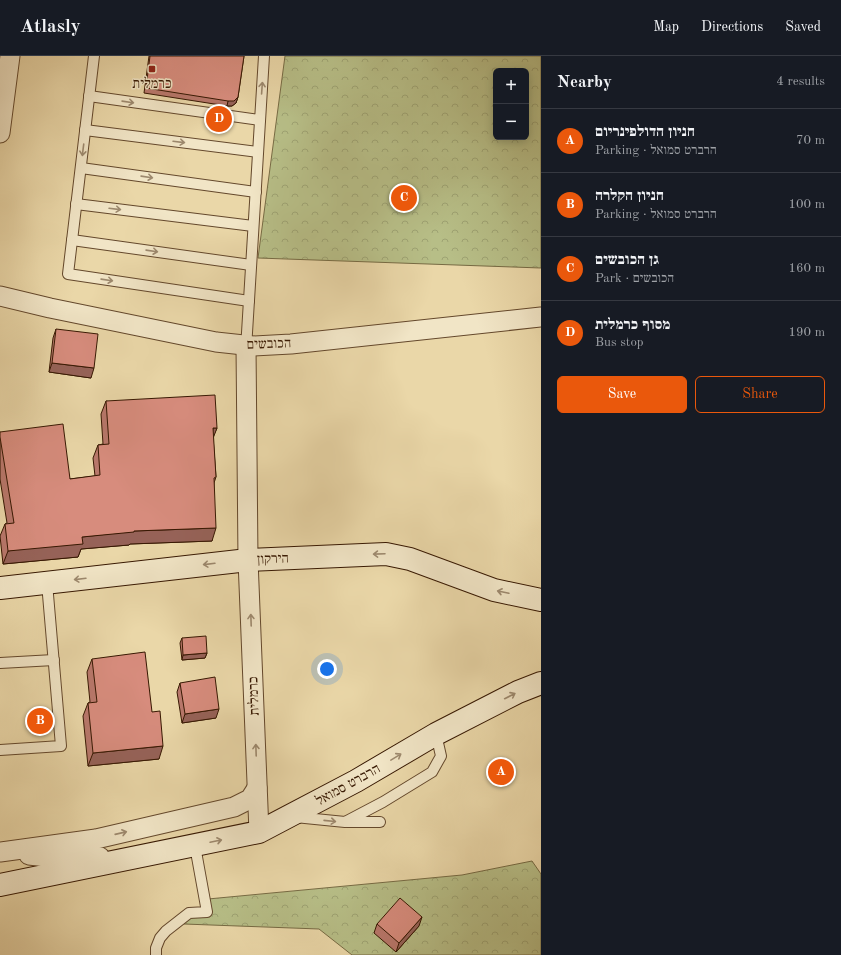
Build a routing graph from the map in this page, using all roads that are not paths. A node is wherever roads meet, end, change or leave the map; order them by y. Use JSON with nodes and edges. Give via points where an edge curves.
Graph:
{"nodes":[{"id":1,"x":10,"y":56,"type":"edge"},
{"id":2,"x":94,"y":56,"type":"edge"},
{"id":3,"x":264,"y":56,"type":"edge"},
{"id":4,"x":89,"y":96,"type":"junction"},
{"id":5,"x":260,"y":120,"type":"junction"},
{"id":6,"x":85,"y":130,"type":"junction"},
{"id":7,"x":0,"y":133,"type":"edge"},
{"id":8,"x":258,"y":152,"type":"junction"},
{"id":9,"x":81,"y":168,"type":"junction"},
{"id":10,"x":256,"y":192,"type":"junction"},
{"id":11,"x":76,"y":204,"type":"junction"},
{"id":12,"x":253,"y":226,"type":"junction"},
{"id":13,"x":72,"y":240,"type":"junction"},
{"id":14,"x":251,"y":265,"type":"junction"},
{"id":15,"x":0,"y":295,"type":"edge"},
{"id":16,"x":249,"y":301,"type":"junction"},
{"id":17,"x":541,"y":311,"type":"edge"},
{"id":18,"x":541,"y":317,"type":"edge"},
{"id":19,"x":247,"y":342,"type":"junction"},
{"id":20,"x":248,"y":560,"type":"junction"},
{"id":21,"x":47,"y":583,"type":"junction"},
{"id":22,"x":0,"y":588,"type":"edge"},
{"id":23,"x":541,"y":600,"type":"edge"},
{"id":24,"x":54,"y":660,"type":"junction"},
{"id":25,"x":0,"y":663,"type":"edge"},
{"id":26,"x":541,"y":683,"type":"edge"},
{"id":27,"x":436,"y":734,"type":"junction"},
{"id":28,"x":0,"y":750,"type":"edge"},
{"id":29,"x":257,"y":788,"type":"junction"},
{"id":30,"x":291,"y":816,"type":"junction"},
{"id":31,"x":345,"y":822,"type":"junction"},
{"id":32,"x":380,"y":822,"type":"dead end"},
{"id":33,"x":259,"y":832,"type":"junction"},
{"id":34,"x":96,"y":839,"type":"junction"},
{"id":35,"x":195,"y":846,"type":"junction"},
{"id":36,"x":0,"y":852,"type":"edge"},
{"id":37,"x":144,"y":855,"type":"junction"},
{"id":38,"x":64,"y":859,"type":"junction"},
{"id":39,"x":7,"y":883,"type":"edge"},
{"id":40,"x":156,"y":955,"type":"edge"}],
"edges":[{"from":1,"to":7,"type":"street"},
{"from":2,"to":4,"type":"lane"},
{"from":5,"to":3,"type":"lane","name":"כרמלית","one_way":true},
{"from":4,"to":5,"type":"lane","one_way":true},
{"from":4,"to":6,"type":"lane"},
{"from":5,"to":8,"type":"lane","name":"כרמלית"},
{"from":6,"to":8,"type":"lane","one_way":true},
{"from":6,"to":9,"type":"lane","one_way":true},
{"from":8,"to":10,"type":"lane","name":"כרמלית"},
{"from":9,"to":10,"type":"lane","one_way":true},
{"from":9,"to":11,"type":"lane"},
{"from":10,"to":12,"type":"lane","name":"כרמלית"},
{"from":11,"to":12,"type":"lane","one_way":true},
{"from":11,"to":13,"type":"lane"},
{"from":12,"to":14,"type":"lane","name":"כרמלית"},
{"from":13,"to":14,"type":"lane","one_way":true},
{"from":13,"to":16,"type":"lane","one_way":true,"via":[[68,274]]},
{"from":14,"to":16,"type":"lane","name":"כרמלית"},
{"from":15,"to":19,"type":"street","name":"הכובשים","via":[[50,308],[208,340]]},
{"from":16,"to":19,"type":"lane","name":"כרמלית"},
{"from":17,"to":19,"type":"lane","name":"הכובשים"},
{"from":18,"to":19,"type":"street","name":"הכובשים","via":[[291,344]]},
{"from":19,"to":20,"type":"street","name":"כרמלית"},
{"from":20,"to":21,"type":"main road","name":"הירקון","one_way":true},
{"from":23,"to":20,"type":"main road","name":"הירקון","one_way":true,"via":[[494,590],[410,559],[386,554]]},
{"from":29,"to":20,"type":"street","name":"כרמלית","one_way":true},
{"from":21,"to":22,"type":"main road","name":"הירקון"},
{"from":21,"to":24,"type":"lane"},
{"from":24,"to":25,"type":"lane"},
{"from":24,"to":28,"type":"lane","via":[[61,746]]},
{"from":27,"to":26,"type":"main road","name":"הרברט סמואל","one_way":true},
{"from":30,"to":27,"type":"main road","name":"הרברט סמואל","one_way":true},
{"from":27,"to":31,"type":"lane","via":[[440,756],[432,772]]},
{"from":29,"to":33,"type":"street","name":"כרמלית"},
{"from":34,"to":29,"type":"street","name":"הרברט סמואל","one_way":true,"via":[[234,807],[250,798]]},
{"from":30,"to":31,"type":"lane","one_way":true},
{"from":30,"to":33,"type":"main road","name":"הרברט סמואל"},
{"from":31,"to":32,"type":"lane"},
{"from":35,"to":33,"type":"main road","name":"הרברט סמואל","one_way":true},
{"from":34,"to":36,"type":"street","name":"הרברט סמואל"},
{"from":34,"to":38,"type":"street","name":"הרברט סמואל"},
{"from":35,"to":37,"type":"main road","name":"הרברט סמואל"},
{"from":35,"to":40,"type":"lane","via":[[207,912],[189,913],[166,931],[160,938]]},
{"from":36,"to":38,"type":"street","name":"הרברט סמואל"},
{"from":37,"to":38,"type":"street","name":"הרברט סמואל"},
{"from":37,"to":39,"type":"main road","name":"הרברט סמואל"},
{"from":38,"to":39,"type":"street","name":"הרברט סמואל"}]}
